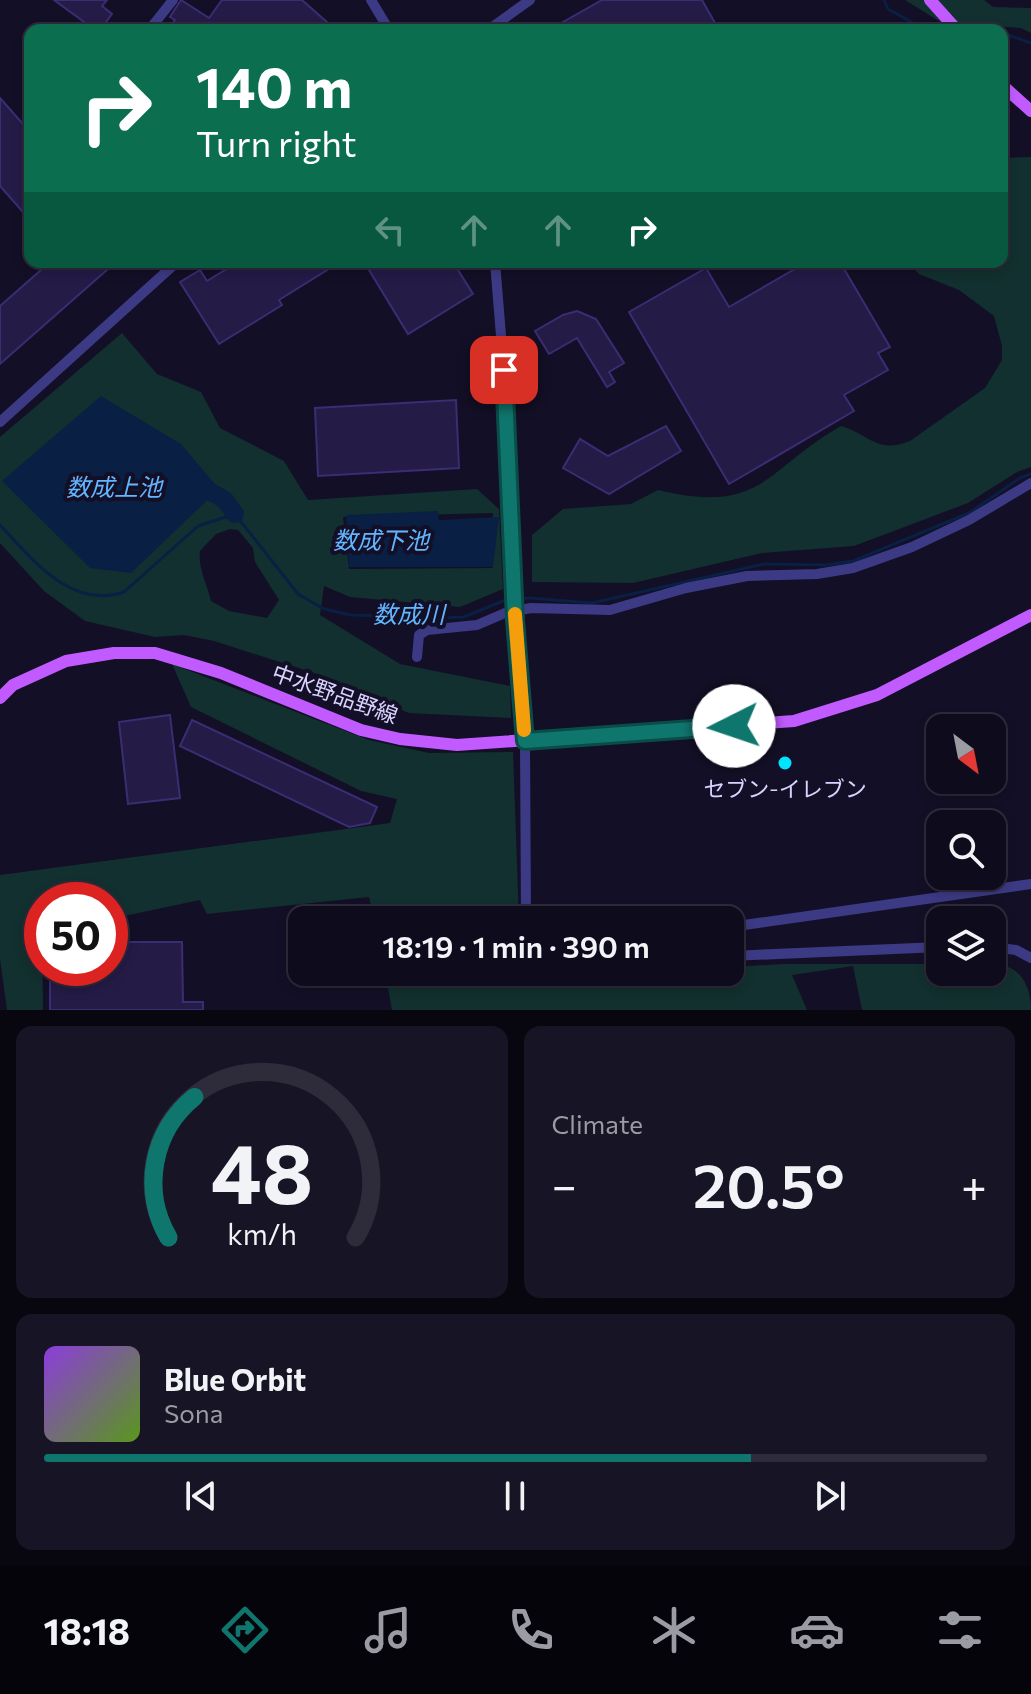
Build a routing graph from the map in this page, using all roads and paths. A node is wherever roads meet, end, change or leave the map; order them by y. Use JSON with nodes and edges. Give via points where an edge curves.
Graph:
{"nodes":[{"id":1,"x":173,"y":0,"type":"edge"},
{"id":2,"x":371,"y":0,"type":"edge"},
{"id":3,"x":530,"y":0,"type":"edge"},
{"id":4,"x":930,"y":0,"type":"edge"},
{"id":5,"x":154,"y":24,"type":"edge"},
{"id":6,"x":385,"y":24,"type":"edge"},
{"id":7,"x":496,"y":24,"type":"edge"},
{"id":8,"x":952,"y":24,"type":"edge"},
{"id":9,"x":1008,"y":90,"type":"edge"},
{"id":10,"x":1031,"y":111,"type":"edge"},
{"id":11,"x":170,"y":268,"type":"edge"},
{"id":12,"x":495,"y":268,"type":"edge"},
{"id":13,"x":0,"y":422,"type":"edge"},
{"id":14,"x":1031,"y":483,"type":"edge"},
{"id":15,"x":1031,"y":615,"type":"edge"},
{"id":16,"x":417,"y":657,"type":"dead end"},
{"id":17,"x":0,"y":698,"type":"edge"},
{"id":18,"x":525,"y":741,"type":"junction"},
{"id":19,"x":1031,"y":884,"type":"edge"},
{"id":20,"x":526,"y":906,"type":"edge"},
{"id":21,"x":744,"y":925,"type":"edge"},
{"id":22,"x":926,"y":948,"type":"edge"},
{"id":23,"x":1006,"y":949,"type":"edge"},
{"id":24,"x":744,"y":955,"type":"edge"},
{"id":25,"x":1031,"y":958,"type":"edge"}],
"edges":[{"from":1,"to":5,"type":"street"},
{"from":2,"to":6,"type":"street"},
{"from":3,"to":7,"type":"street"},
{"from":4,"to":8,"type":"main road"},
{"from":9,"to":10,"type":"main road"},
{"from":11,"to":13,"type":"street"},
{"from":12,"to":18,"type":"street","bridge":true},
{"from":14,"to":16,"type":"street","via":[[969,520],[853,568],[747,576],[610,610],[531,608],[505,613],[477,625],[427,630],[419,635]]},
{"from":15,"to":18,"type":"main road","name":"中水野品野線","via":[[877,695],[794,721]]},
{"from":17,"to":18,"type":"main road","name":"中水野品野線","via":[[13,685],[66,661],[155,653],[221,673],[361,730],[457,745]]},
{"from":18,"to":20,"type":"street"},
{"from":19,"to":21,"type":"street"},
{"from":22,"to":24,"type":"street"},
{"from":23,"to":25,"type":"street"}]}
